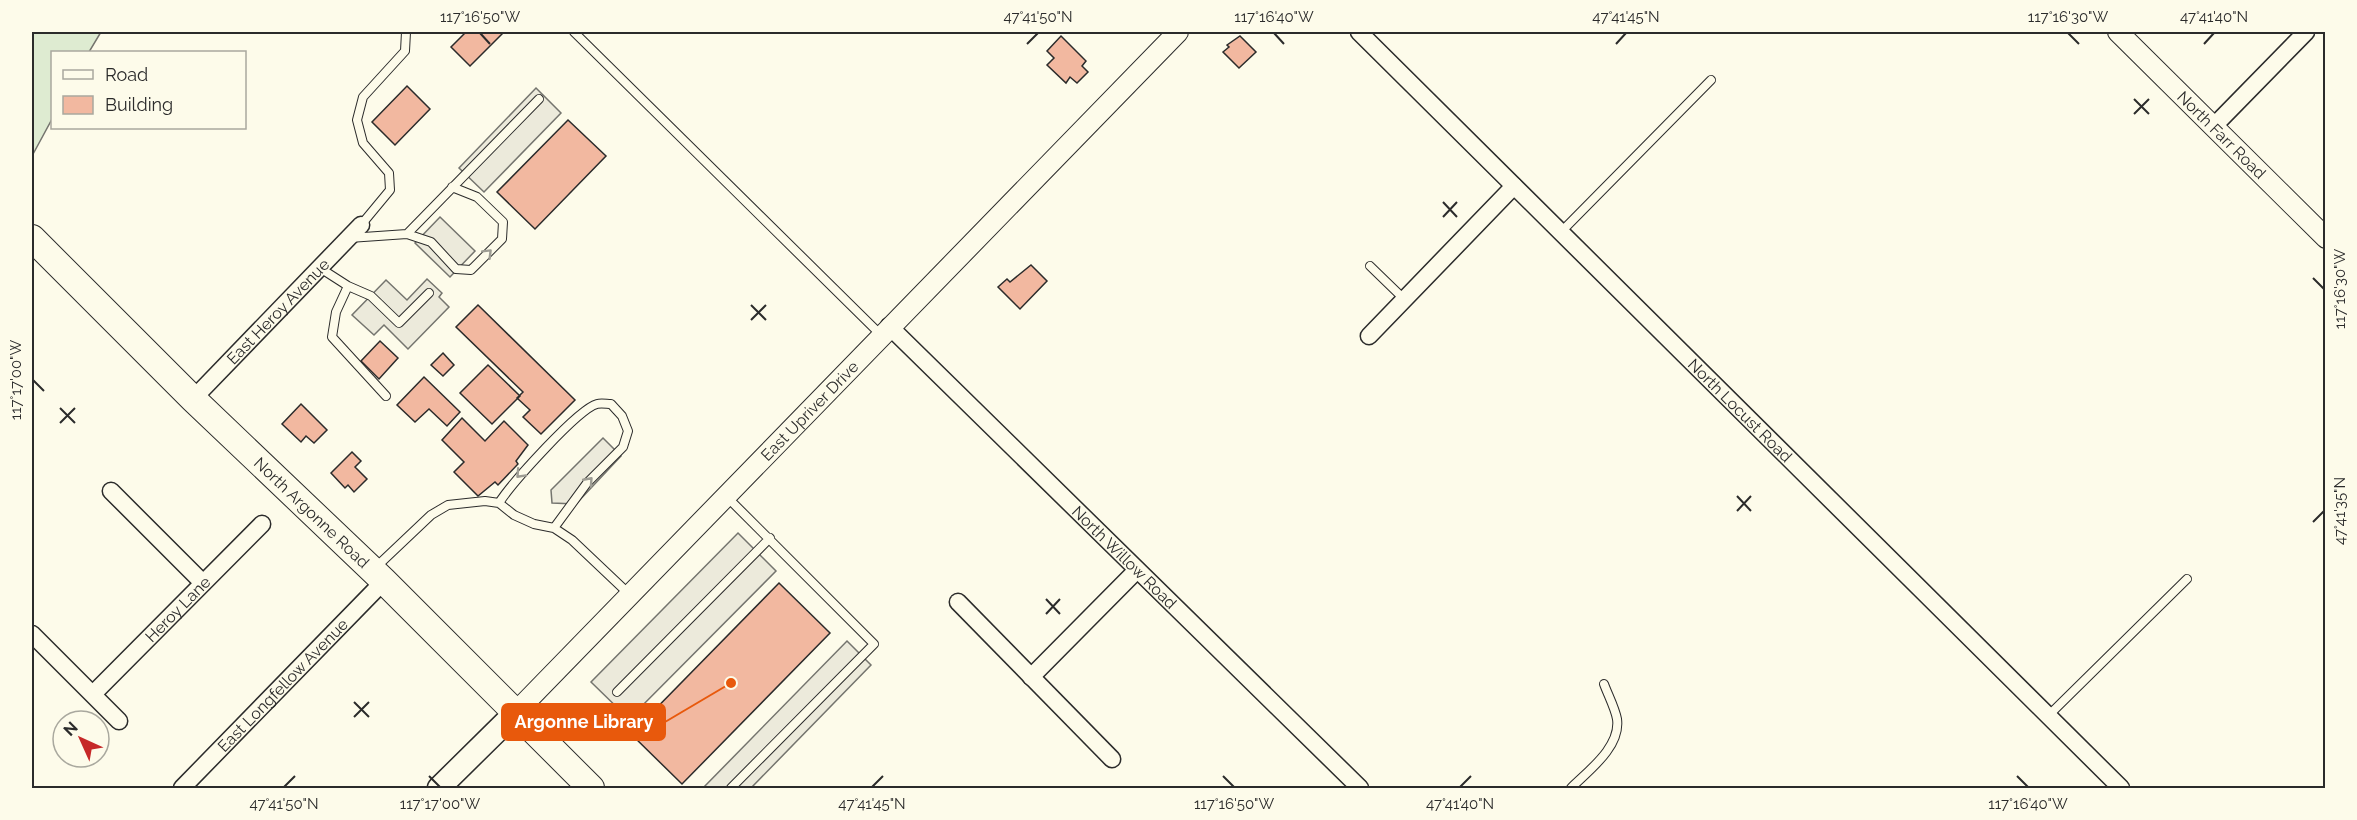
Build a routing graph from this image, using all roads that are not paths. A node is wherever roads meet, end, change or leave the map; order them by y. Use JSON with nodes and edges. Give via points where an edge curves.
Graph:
{"nodes":[{"id":1,"x":406,"y":32,"type":"edge"},
{"id":2,"x":574,"y":32,"type":"edge"},
{"id":3,"x":1178,"y":32,"type":"edge"},
{"id":4,"x":1359,"y":32,"type":"edge"},
{"id":5,"x":2118,"y":32,"type":"edge"},
{"id":6,"x":2306,"y":32,"type":"edge"},
{"id":7,"x":1711,"y":80,"type":"dead end"},
{"id":8,"x":539,"y":99,"type":"dead end"},
{"id":9,"x":2213,"y":127,"type":"junction"},
{"id":10,"x":1514,"y":186,"type":"junction"},
{"id":11,"x":452,"y":188,"type":"junction"},
{"id":12,"x":361,"y":225,"type":"joint"},
{"id":13,"x":1561,"y":232,"type":"junction"},
{"id":14,"x":407,"y":234,"type":"junction"},
{"id":15,"x":32,"y":238,"type":"edge"},
{"id":16,"x":349,"y":238,"type":"junction"},
{"id":17,"x":2325,"y":238,"type":"edge"},
{"id":18,"x":1371,"y":266,"type":"dead end"},
{"id":19,"x":320,"y":268,"type":"junction"},
{"id":20,"x":348,"y":286,"type":"junction"},
{"id":21,"x":429,"y":293,"type":"dead end"},
{"id":22,"x":1404,"y":299,"type":"junction"},
{"id":23,"x":885,"y":331,"type":"junction"},
{"id":24,"x":1369,"y":336,"type":"dead end"},
{"id":25,"x":386,"y":396,"type":"dead end"},
{"id":26,"x":193,"y":399,"type":"junction"},
{"id":27,"x":111,"y":491,"type":"dead end"},
{"id":28,"x":725,"y":495,"type":"junction"},
{"id":29,"x":499,"y":503,"type":"junction"},
{"id":30,"x":262,"y":524,"type":"dead end"},
{"id":31,"x":554,"y":528,"type":"junction"},
{"id":32,"x":770,"y":538,"type":"junction"},
{"id":33,"x":1137,"y":570,"type":"junction"},
{"id":34,"x":378,"y":575,"type":"junction"},
{"id":35,"x":2187,"y":579,"type":"dead end"},
{"id":36,"x":204,"y":583,"type":"junction"},
{"id":37,"x":629,"y":594,"type":"junction"},
{"id":38,"x":958,"y":602,"type":"dead end"},
{"id":39,"x":32,"y":634,"type":"edge"},
{"id":40,"x":1031,"y":677,"type":"junction"},
{"id":41,"x":1604,"y":684,"type":"dead end"},
{"id":42,"x":617,"y":692,"type":"dead end"},
{"id":43,"x":93,"y":694,"type":"junction"},
{"id":44,"x":515,"y":713,"type":"junction"},
{"id":45,"x":2048,"y":716,"type":"junction"},
{"id":46,"x":119,"y":721,"type":"dead end"},
{"id":47,"x":1112,"y":759,"type":"dead end"},
{"id":48,"x":182,"y":789,"type":"edge"},
{"id":49,"x":439,"y":789,"type":"edge"},
{"id":50,"x":591,"y":789,"type":"edge"},
{"id":51,"x":731,"y":789,"type":"edge"},
{"id":52,"x":1360,"y":789,"type":"edge"},
{"id":53,"x":1571,"y":789,"type":"edge"},
{"id":54,"x":2121,"y":789,"type":"edge"}],
"edges":[{"from":1,"to":12,"type":"lane","via":[[405,51],[363,97],[357,120],[363,143],[389,173],[390,190]]},
{"from":2,"to":23,"type":"lane"},
{"from":3,"to":23,"type":"street","name":"East Upriver Drive"},
{"from":4,"to":10,"type":"street","name":"North Locust Road"},
{"from":5,"to":9,"type":"street","name":"North Farr Road"},
{"from":6,"to":9,"type":"street"},
{"from":7,"to":13,"type":"lane"},
{"from":8,"to":11,"type":"lane"},
{"from":9,"to":17,"type":"street","name":"North Farr Road"},
{"from":10,"to":13,"type":"street","name":"North Locust Road"},
{"from":10,"to":22,"type":"street"},
{"from":11,"to":14,"type":"lane"},
{"from":14,"to":11,"type":"lane","one_way":true,"via":[[431,242],[456,269],[471,270],[502,239],[502,222],[477,197]]},
{"from":12,"to":16,"type":"street","name":"East Heroy Avenue"},
{"from":13,"to":45,"type":"street","name":"North Locust Road"},
{"from":14,"to":16,"type":"lane"},
{"from":15,"to":26,"type":"main road","name":"North Argonne Road"},
{"from":16,"to":19,"type":"street","name":"East Heroy Avenue"},
{"from":18,"to":22,"type":"lane"},
{"from":19,"to":20,"type":"lane"},
{"from":19,"to":26,"type":"street","name":"East Heroy Avenue"},
{"from":20,"to":21,"type":"lane","via":[[371,296],[399,323]]},
{"from":20,"to":25,"type":"lane","via":[[336,312],[332,337]]},
{"from":22,"to":24,"type":"street"},
{"from":23,"to":28,"type":"street","name":"East Upriver Drive"},
{"from":23,"to":33,"type":"street","name":"North Willow Road"},
{"from":26,"to":34,"type":"main road","name":"North Argonne Road"},
{"from":27,"to":36,"type":"street"},
{"from":28,"to":32,"type":"lane"},
{"from":28,"to":37,"type":"street","name":"East Upriver Drive"},
{"from":29,"to":31,"type":"lane","via":[[514,515]]},
{"from":31,"to":29,"type":"lane","one_way":true,"via":[[587,483],[622,447],[628,431],[611,404],[596,404],[586,411],[511,484]]},
{"from":29,"to":34,"type":"lane","via":[[448,505],[431,515]]},
{"from":30,"to":36,"type":"street","name":"Heroy Lane"},
{"from":31,"to":37,"type":"lane"},
{"from":32,"to":42,"type":"lane"},
{"from":32,"to":51,"type":"lane","via":[[874,644]]},
{"from":33,"to":40,"type":"street"},
{"from":33,"to":52,"type":"street","name":"North Willow Road"},
{"from":34,"to":44,"type":"main road","name":"North Argonne Road"},
{"from":34,"to":48,"type":"street","name":"East Longfellow Avenue"},
{"from":35,"to":45,"type":"lane"},
{"from":36,"to":43,"type":"street","name":"Heroy Lane"},
{"from":37,"to":44,"type":"street","name":"East Upriver Drive"},
{"from":38,"to":40,"type":"street"},
{"from":39,"to":43,"type":"street"},
{"from":40,"to":47,"type":"street"},
{"from":41,"to":53,"type":"lane","via":[[1617,719],[1617,734]]},
{"from":43,"to":46,"type":"street"},
{"from":44,"to":49,"type":"main road","name":"East Upriver Drive"},
{"from":44,"to":50,"type":"main road","name":"North Argonne Road"},
{"from":45,"to":54,"type":"street","name":"North Locust Road"}]}
